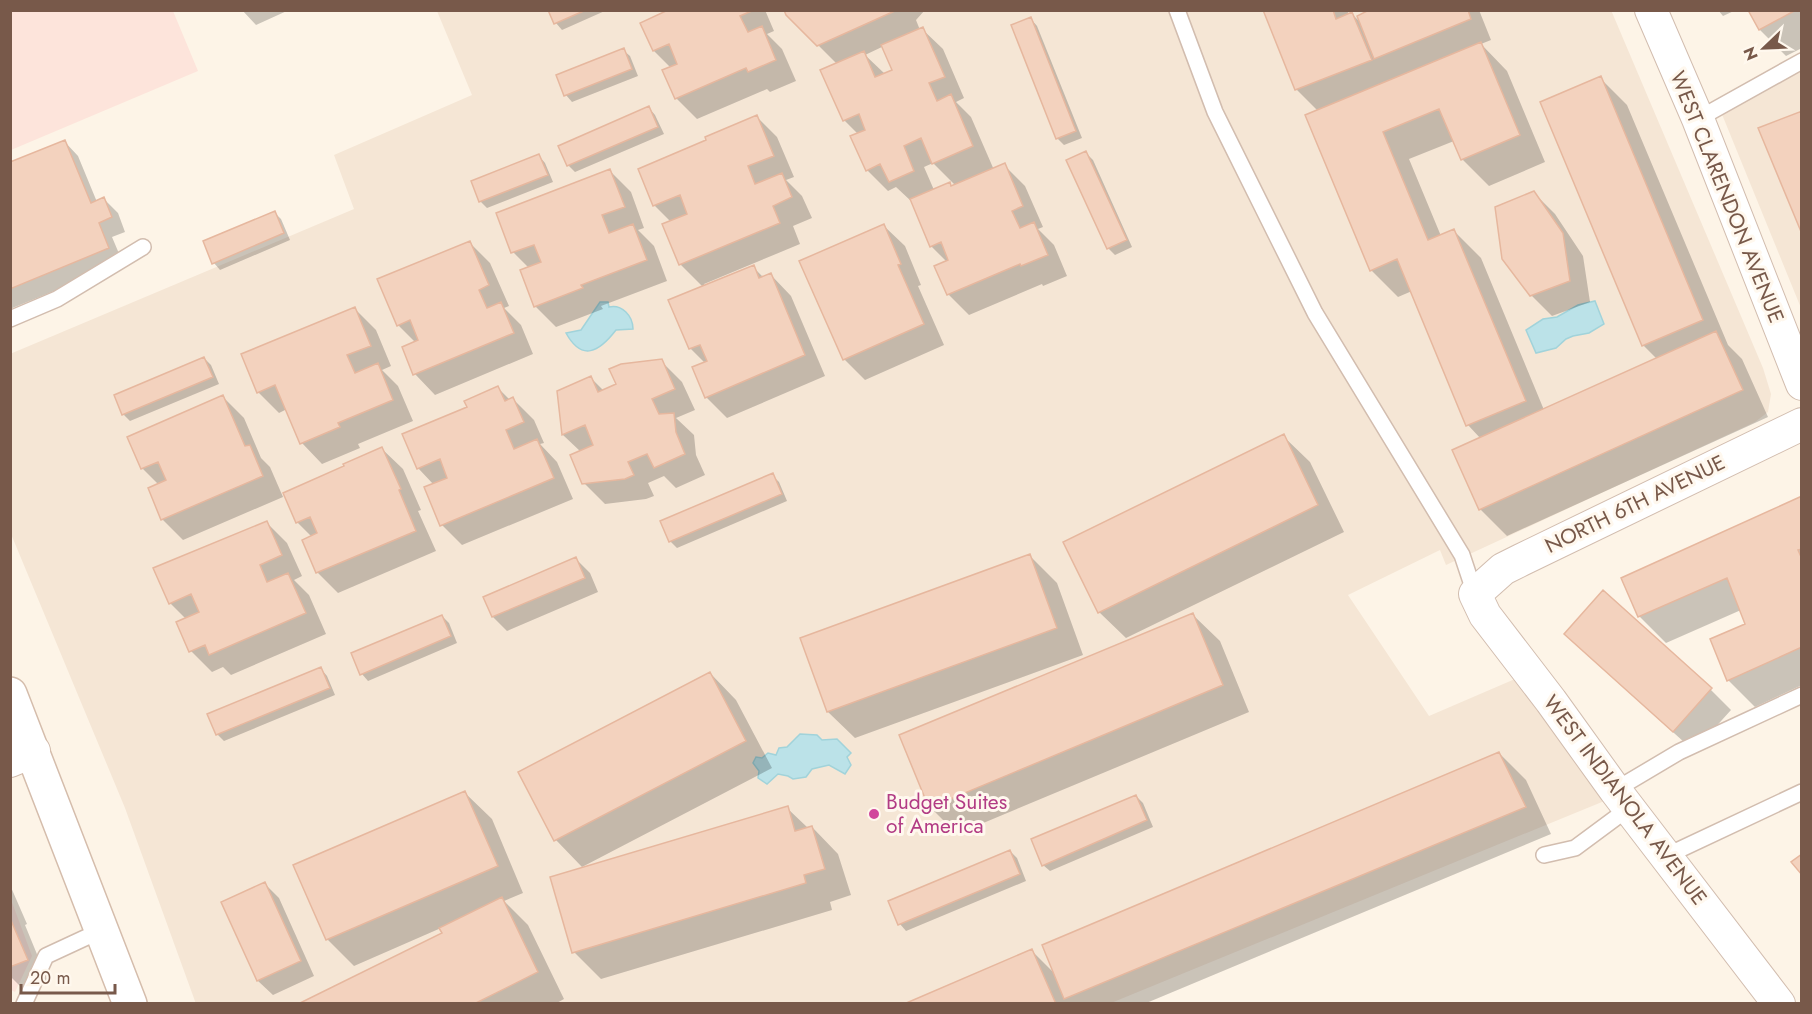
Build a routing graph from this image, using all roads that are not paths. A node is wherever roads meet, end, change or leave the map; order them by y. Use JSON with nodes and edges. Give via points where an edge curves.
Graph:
{"nodes":[{"id":1,"x":1176,"y":10,"type":"edge"},
{"id":2,"x":1651,"y":10,"type":"edge"},
{"id":3,"x":1802,"y":61,"type":"edge"},
{"id":4,"x":1698,"y":119,"type":"junction"},
{"id":5,"x":143,"y":247,"type":"dead end"},
{"id":6,"x":10,"y":319,"type":"edge"},
{"id":7,"x":1802,"y":384,"type":"edge"},
{"id":8,"x":1802,"y":424,"type":"edge"},
{"id":9,"x":1475,"y":594,"type":"junction"},
{"id":10,"x":10,"y":694,"type":"edge"},
{"id":11,"x":1802,"y":695,"type":"edge"},
{"id":12,"x":22,"y":756,"type":"edge"},
{"id":13,"x":1802,"y":792,"type":"edge"},
{"id":14,"x":1622,"y":799,"type":"junction"},
{"id":15,"x":1544,"y":855,"type":"dead end"},
{"id":16,"x":1666,"y":856,"type":"junction"},
{"id":17,"x":102,"y":930,"type":"junction"},
{"id":18,"x":24,"y":1004,"type":"edge"},
{"id":19,"x":130,"y":1004,"type":"edge"},
{"id":20,"x":1779,"y":1004,"type":"edge"}],
"edges":[{"from":1,"to":9,"type":"lane","via":[[1215,112],[1315,312],[1462,555]]},
{"from":2,"to":4,"type":"street","name":"WEST CLARENDON AVENUE"},
{"from":3,"to":4,"type":"lane"},
{"from":4,"to":7,"type":"street","name":"WEST CLARENDON AVENUE"},
{"from":5,"to":6,"type":"lane","via":[[57,299]]},
{"from":8,"to":9,"type":"street","name":"NORTH 6TH AVENUE","via":[[1503,569]]},
{"from":9,"to":14,"type":"street","name":"WEST INDIANOLA AVENUE","via":[[1485,615]]},
{"from":10,"to":12,"type":"main road"},
{"from":11,"to":14,"type":"lane","via":[[1679,752]]},
{"from":12,"to":17,"type":"main road"},
{"from":13,"to":16,"type":"lane"},
{"from":14,"to":15,"type":"lane","via":[[1575,848]]},
{"from":14,"to":16,"type":"street","name":"WEST INDIANOLA AVENUE"},
{"from":16,"to":20,"type":"street","name":"WEST INDIANOLA AVENUE"},
{"from":17,"to":18,"type":"lane","via":[[46,956]]},
{"from":17,"to":19,"type":"main road"}]}
